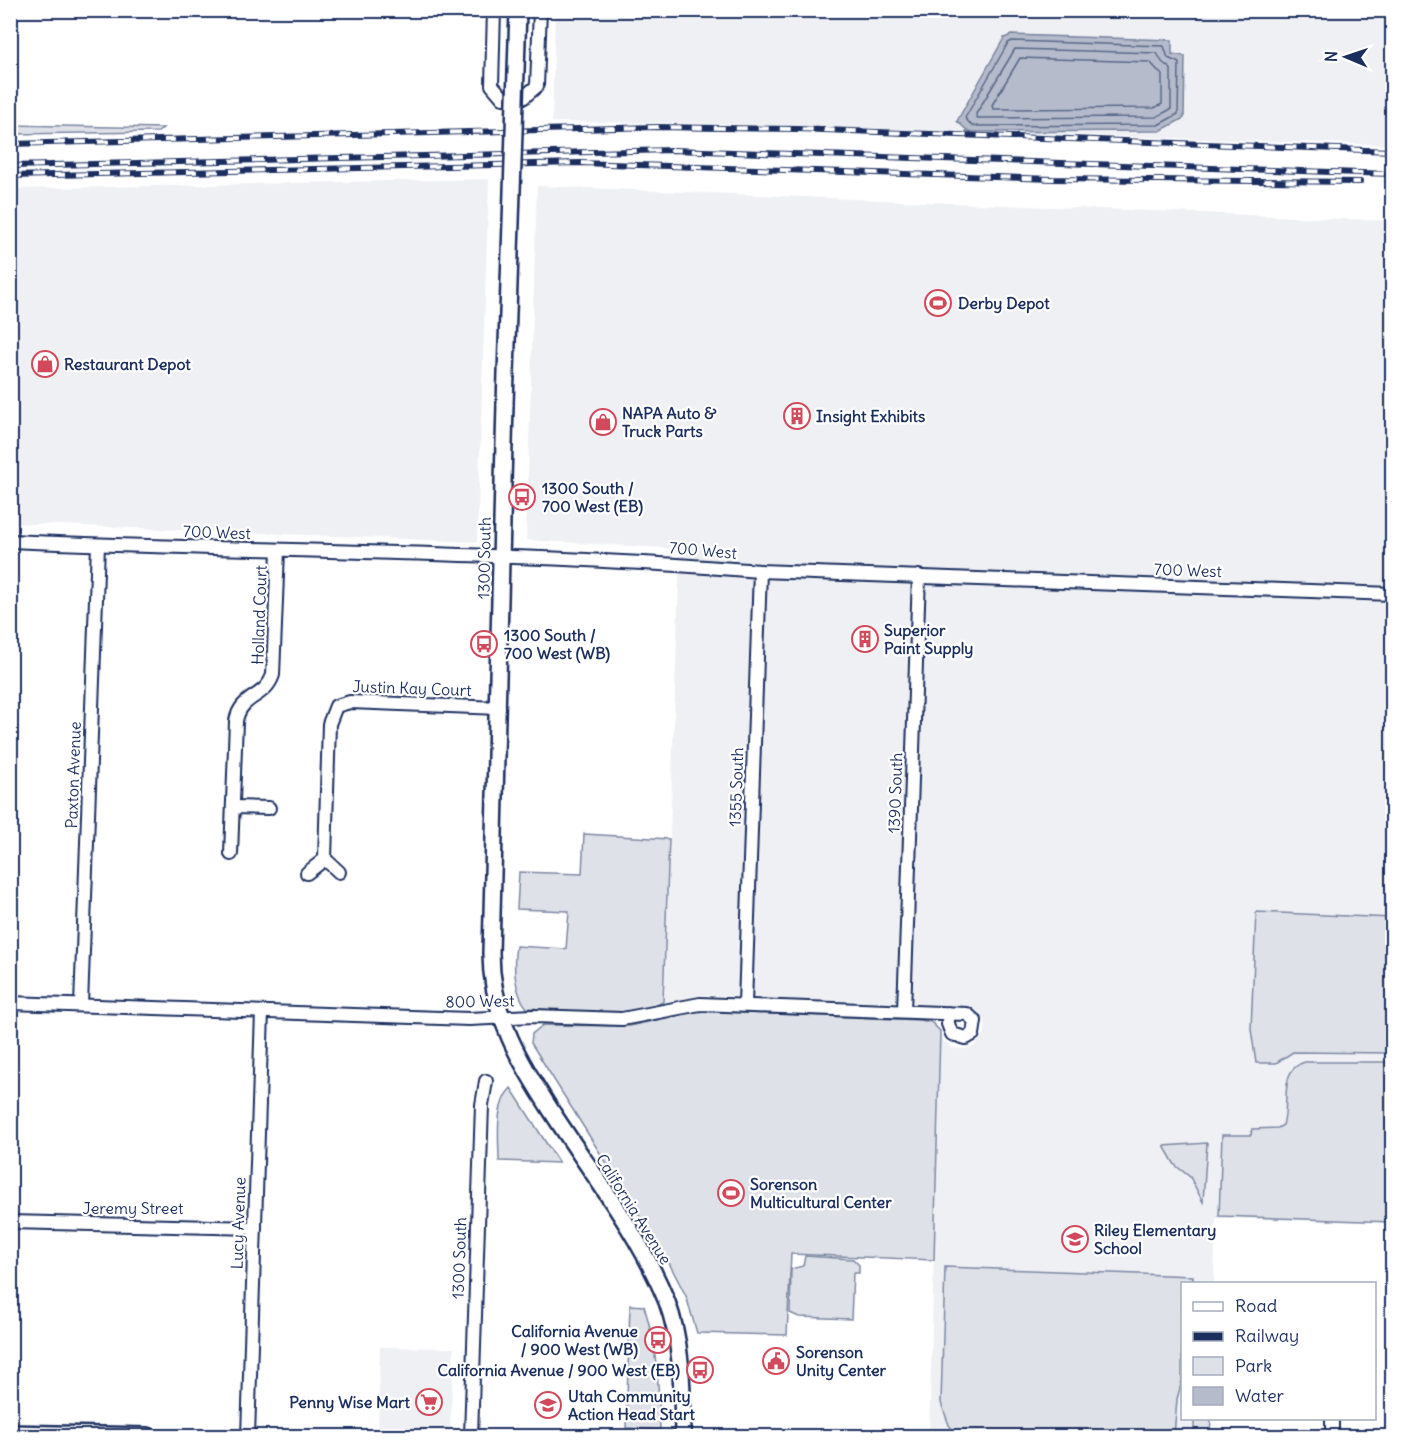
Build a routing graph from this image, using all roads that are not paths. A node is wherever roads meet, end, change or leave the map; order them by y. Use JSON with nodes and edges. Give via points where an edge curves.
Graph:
{"nodes":[{"id":1,"x":494,"y":10,"type":"edge"},
{"id":2,"x":518,"y":10,"type":"edge"},
{"id":3,"x":540,"y":10,"type":"edge"},
{"id":4,"x":10,"y":541,"type":"edge"},
{"id":5,"x":98,"y":545,"type":"junction"},
{"id":6,"x":278,"y":550,"type":"junction"},
{"id":7,"x":502,"y":556,"type":"junction"},
{"id":8,"x":760,"y":571,"type":"junction"},
{"id":9,"x":919,"y":576,"type":"junction"},
{"id":10,"x":1392,"y":594,"type":"edge"},
{"id":11,"x":499,"y":708,"type":"junction"},
{"id":12,"x":233,"y":807,"type":"junction"},
{"id":13,"x":269,"y":808,"type":"dead end"},
{"id":14,"x":231,"y":854,"type":"dead end"},
{"id":15,"x":325,"y":859,"type":"junction"},
{"id":16,"x":339,"y":872,"type":"dead end"},
{"id":17,"x":307,"y":873,"type":"dead end"},
{"id":18,"x":10,"y":1003,"type":"edge"},
{"id":19,"x":745,"y":1004,"type":"junction"},
{"id":20,"x":81,"y":1005,"type":"junction"},
{"id":21,"x":904,"y":1011,"type":"junction"},
{"id":22,"x":262,"y":1012,"type":"junction"},
{"id":23,"x":948,"y":1013,"type":"dead end"},
{"id":24,"x":501,"y":1018,"type":"junction"},
{"id":25,"x":486,"y":1081,"type":"dead end"},
{"id":26,"x":10,"y":1222,"type":"edge"},
{"id":27,"x":255,"y":1228,"type":"junction"},
{"id":28,"x":1332,"y":1420,"type":"edge"},
{"id":29,"x":10,"y":1433,"type":"edge"},
{"id":30,"x":148,"y":1437,"type":"edge"},
{"id":31,"x":248,"y":1437,"type":"edge"},
{"id":32,"x":471,"y":1437,"type":"edge"},
{"id":33,"x":682,"y":1437,"type":"edge"},
{"id":34,"x":1332,"y":1437,"type":"edge"}],
"edges":[{"from":1,"to":3,"type":"street","via":[[492,85],[503,98],[523,98],[537,86]]},
{"from":2,"to":7,"type":"main road","name":"1300 South","bridge":true},
{"from":4,"to":5,"type":"street","name":"700 West"},
{"from":5,"to":6,"type":"street","name":"700 West"},
{"from":5,"to":20,"type":"street","name":"Paxton Avenue"},
{"from":6,"to":7,"type":"street","name":"700 West"},
{"from":6,"to":12,"type":"street","name":"Holland Court","via":[[273,675],[267,688],[243,703],[237,714]]},
{"from":7,"to":8,"type":"street","name":"700 West"},
{"from":7,"to":11,"type":"main road","name":"1300 South"},
{"from":8,"to":9,"type":"street","name":"700 West"},
{"from":8,"to":19,"type":"street","name":"1355 South"},
{"from":9,"to":10,"type":"street","name":"700 West"},
{"from":9,"to":21,"type":"street","name":"1390 South"},
{"from":11,"to":15,"type":"street","name":"Justin Kay Court","via":[[350,702],[336,706],[329,724]]},
{"from":11,"to":24,"type":"main road","name":"1300 South","via":[[491,963]]},
{"from":12,"to":13,"type":"street"},
{"from":12,"to":14,"type":"street","name":"Holland Court"},
{"from":15,"to":16,"type":"street"},
{"from":15,"to":17,"type":"street"},
{"from":18,"to":20,"type":"street","name":"800 West"},
{"from":19,"to":21,"type":"street","name":"800 West"},
{"from":19,"to":24,"type":"street","name":"800 West","via":[[687,1005],[622,1019]]},
{"from":20,"to":22,"type":"street","name":"800 West"},
{"from":21,"to":23,"type":"street","name":"800 West"},
{"from":22,"to":24,"type":"street","name":"800 West"},
{"from":22,"to":27,"type":"street","name":"Lucy Avenue"},
{"from":24,"to":33,"type":"main road","name":"California Avenue","via":[[529,1076],[640,1248],[659,1285],[679,1354]]},
{"from":25,"to":32,"type":"street","name":"1300 South"},
{"from":26,"to":27,"type":"street","name":"Jeremy Street"},
{"from":27,"to":31,"type":"street","name":"Lucy Avenue"},
{"from":28,"to":34,"type":"street"},
{"from":29,"to":30,"type":"main road"}]}
